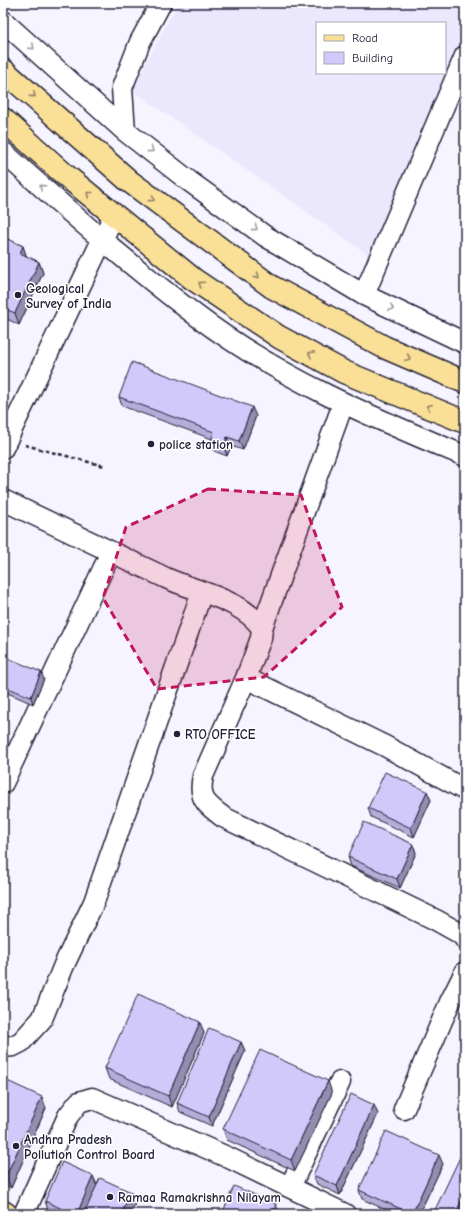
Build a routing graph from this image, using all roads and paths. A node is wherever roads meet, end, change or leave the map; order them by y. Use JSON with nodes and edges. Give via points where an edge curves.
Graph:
{"nodes":[{"id":1,"x":161,"y":3,"type":"edge"},
{"id":2,"x":3,"y":21,"type":"edge"},
{"id":3,"x":465,"y":56,"type":"edge"},
{"id":4,"x":3,"y":70,"type":"edge"},
{"id":5,"x":3,"y":119,"type":"edge"},
{"id":6,"x":125,"y":131,"type":"junction"},
{"id":7,"x":3,"y":152,"type":"edge"},
{"id":8,"x":114,"y":214,"type":"junction"},
{"id":9,"x":102,"y":241,"type":"junction"},
{"id":10,"x":364,"y":295,"type":"junction"},
{"id":11,"x":465,"y":343,"type":"edge"},
{"id":12,"x":465,"y":382,"type":"edge"},
{"id":13,"x":343,"y":404,"type":"junction"},
{"id":14,"x":465,"y":422,"type":"edge"},
{"id":15,"x":5,"y":444,"type":"edge"},
{"id":16,"x":465,"y":456,"type":"edge"},
{"id":17,"x":104,"y":466,"type":"dead end"},
{"id":18,"x":3,"y":500,"type":"edge"},
{"id":19,"x":111,"y":552,"type":"junction"},
{"id":20,"x":202,"y":592,"type":"junction"},
{"id":21,"x":262,"y":628,"type":"junction"},
{"id":22,"x":246,"y":678,"type":"junction"},
{"id":23,"x":3,"y":783,"type":"edge"},
{"id":24,"x":465,"y":790,"type":"edge"},
{"id":25,"x":463,"y":931,"type":"edge"},
{"id":26,"x":465,"y":972,"type":"edge"},
{"id":27,"x":3,"y":1047,"type":"edge"},
{"id":28,"x":340,"y":1082,"type":"dead end"},
{"id":29,"x":404,"y":1108,"type":"dead end"},
{"id":30,"x":290,"y":1187,"type":"junction"},
{"id":31,"x":3,"y":1212,"type":"edge"},
{"id":32,"x":6,"y":1214,"type":"edge"},
{"id":33,"x":24,"y":1214,"type":"edge"},
{"id":34,"x":345,"y":1214,"type":"edge"}],
"edges":[{"from":1,"to":6,"type":"street","via":[[140,42],[122,88]]},
{"from":2,"to":6,"type":"street","one_way":true},
{"from":3,"to":10,"type":"street"},
{"from":4,"to":12,"type":"main road","one_way":true,"via":[[130,181],[272,286],[384,347]]},
{"from":8,"to":5,"type":"main road","one_way":true,"via":[[64,174]]},
{"from":6,"to":10,"type":"street","one_way":true,"via":[[265,236]]},
{"from":9,"to":7,"type":"street","one_way":true},
{"from":8,"to":9,"type":"street"},
{"from":14,"to":8,"type":"main road","one_way":true,"via":[[344,372],[279,337],[193,279]]},
{"from":9,"to":13,"type":"street","via":[[198,317],[280,370]]},
{"from":9,"to":15,"type":"street"},
{"from":10,"to":11,"type":"street","one_way":true},
{"from":13,"to":16,"type":"street"},
{"from":13,"to":21,"type":"street"},
{"from":15,"to":17,"type":"path"},
{"from":18,"to":19,"type":"street"},
{"from":19,"to":20,"type":"street"},
{"from":19,"to":23,"type":"street"},
{"from":20,"to":21,"type":"street","via":[[249,613]]},
{"from":20,"to":27,"type":"street","via":[[94,902],[42,1019],[21,1042]]},
{"from":21,"to":22,"type":"street","via":[[261,638]]},
{"from":22,"to":24,"type":"street","via":[[384,746]]},
{"from":22,"to":25,"type":"street","via":[[203,776],[202,798],[208,805],[222,817]]},
{"from":26,"to":29,"type":"street"},
{"from":28,"to":30,"type":"street"},
{"from":30,"to":33,"type":"street","via":[[227,1156],[92,1098],[79,1102],[68,1116]]},
{"from":30,"to":34,"type":"street"},
{"from":31,"to":32,"type":"main road"}]}
